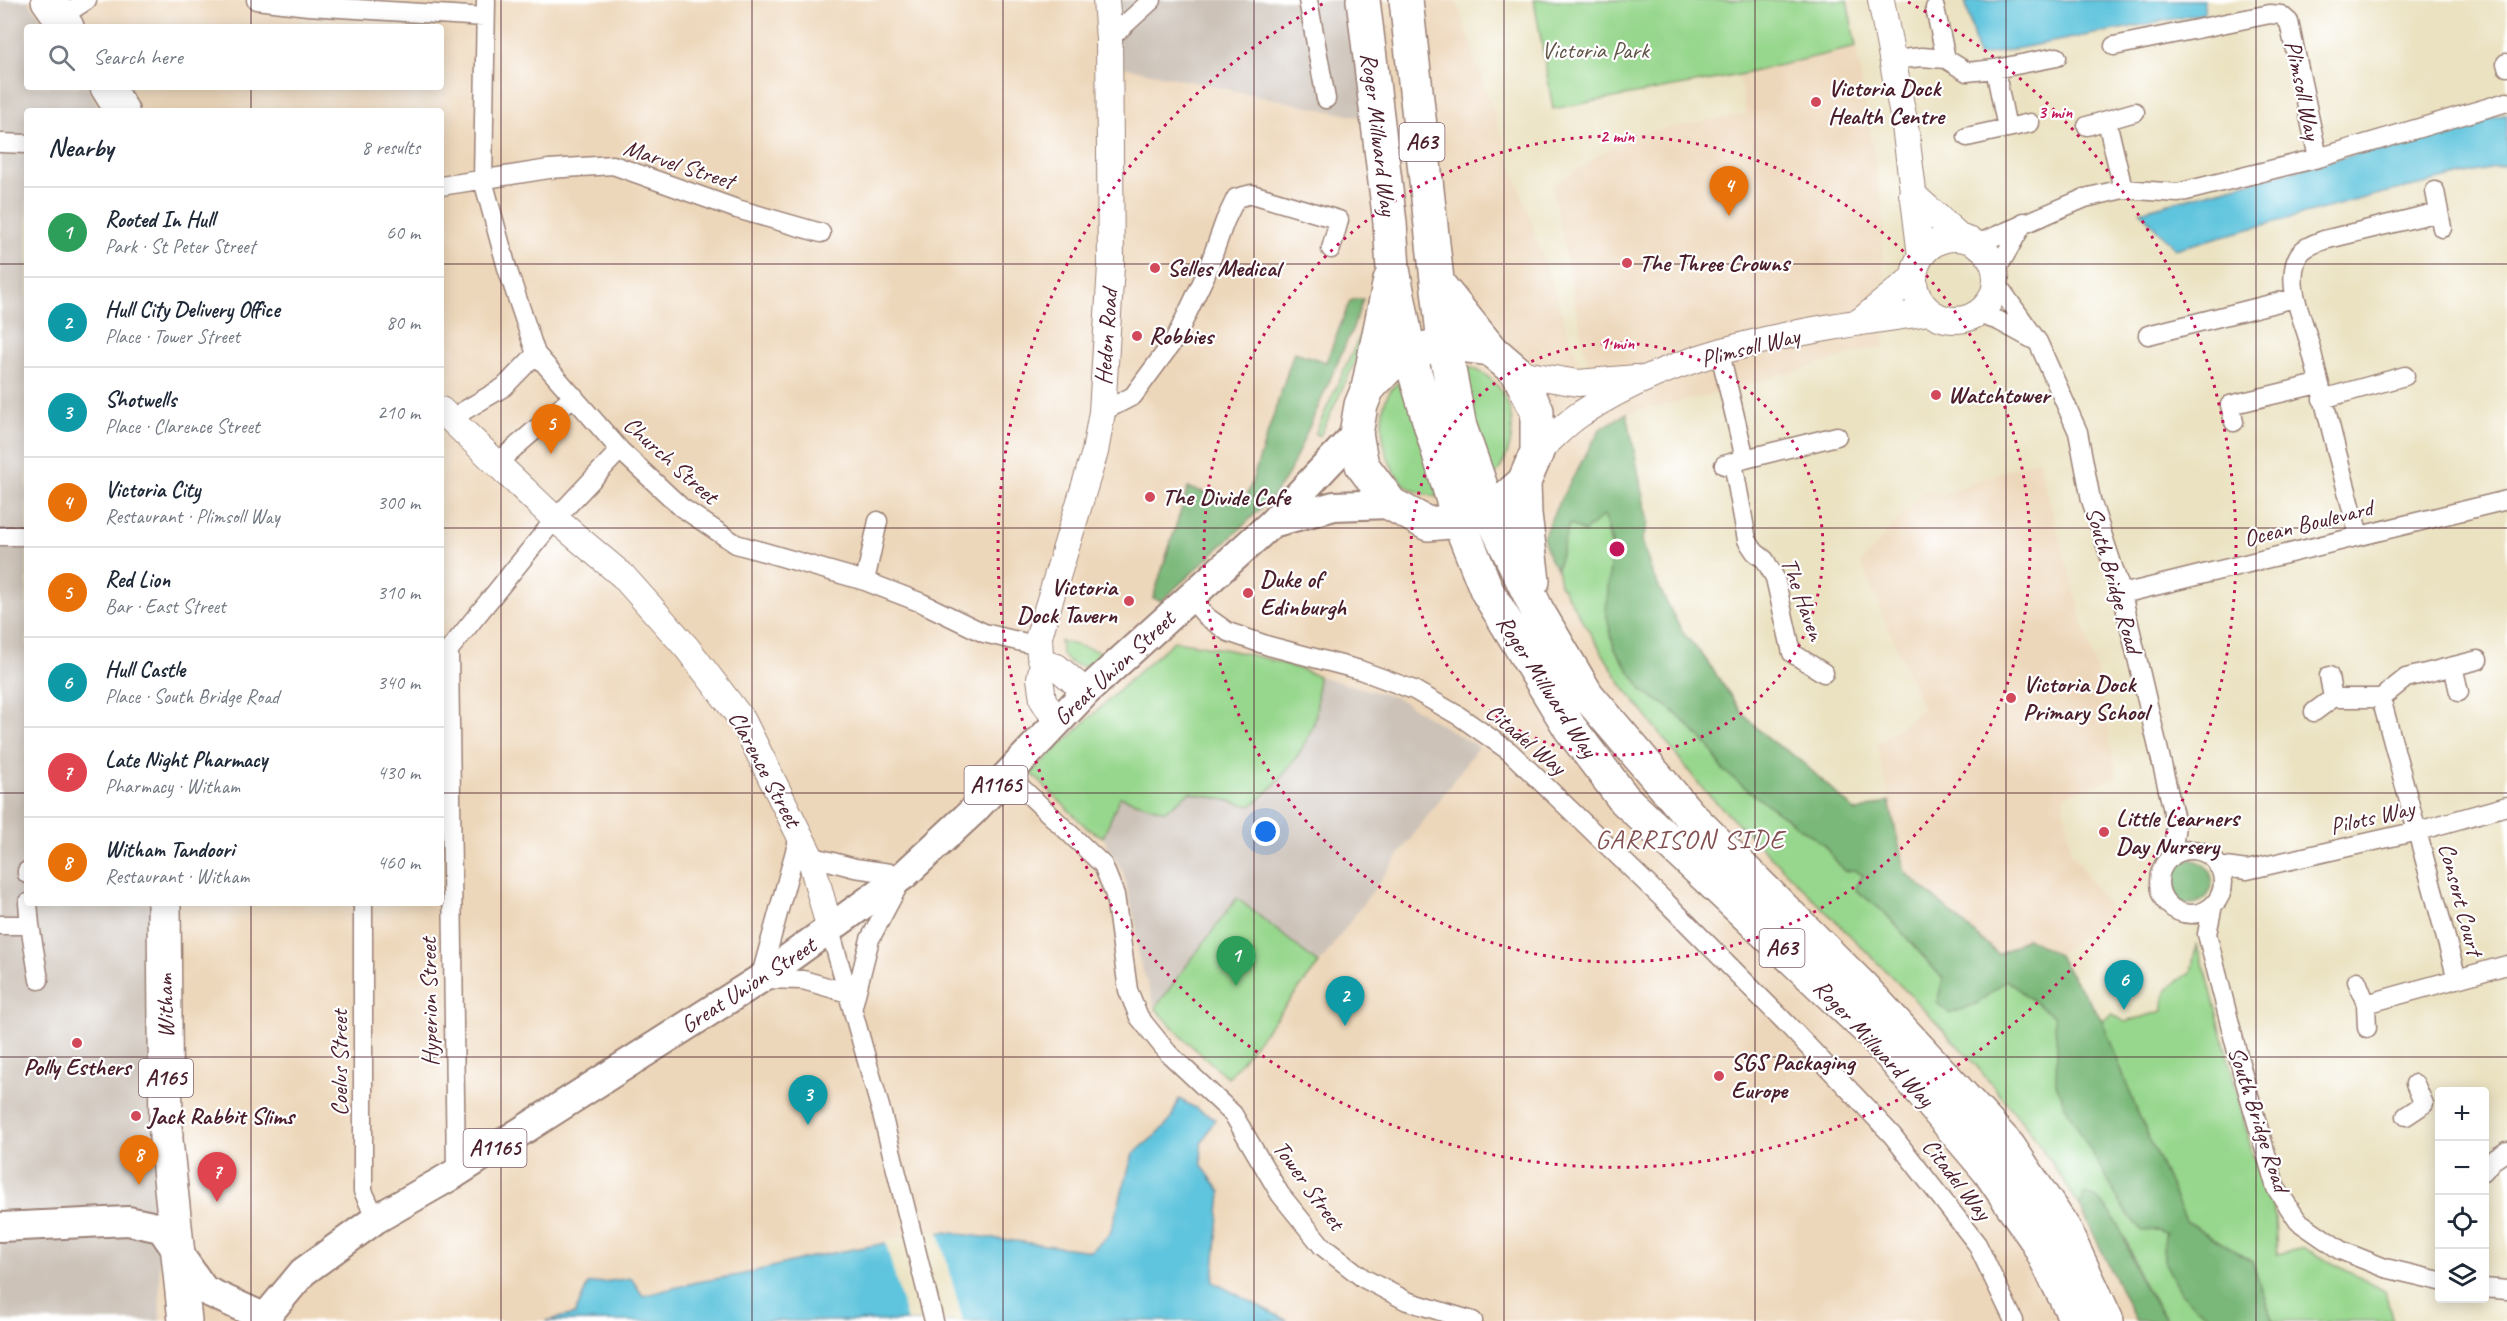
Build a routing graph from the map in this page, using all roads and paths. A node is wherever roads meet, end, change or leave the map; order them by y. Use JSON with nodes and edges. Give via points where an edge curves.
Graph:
{"nodes":[{"id":1,"x":256,"y":0,"type":"edge"},
{"id":2,"x":1106,"y":0,"type":"edge"},
{"id":3,"x":1152,"y":0,"type":"edge"},
{"id":4,"x":1308,"y":0,"type":"edge"},
{"id":5,"x":1362,"y":0,"type":"edge"},
{"id":6,"x":1406,"y":0,"type":"edge"},
{"id":7,"x":1881,"y":0,"type":"edge"},
{"id":8,"x":485,"y":8,"type":"edge"},
{"id":9,"x":1935,"y":8,"type":"dead end"},
{"id":10,"x":1109,"y":39,"type":"junction"},
{"id":11,"x":2114,"y":46,"type":"dead end"},
{"id":12,"x":2057,"y":57,"type":"dead end"},
{"id":13,"x":1946,"y":59,"type":"junction"},
{"id":14,"x":1892,"y":60,"type":"junction"},
{"id":15,"x":1995,"y":69,"type":"junction"},
{"id":16,"x":108,"y":90,"type":"edge"},
{"id":17,"x":1326,"y":99,"type":"dead end"},
{"id":18,"x":2507,"y":102,"type":"edge"},
{"id":19,"x":120,"y":108,"type":"edge"},
{"id":20,"x":2135,"y":112,"type":"dead end"},
{"id":21,"x":2107,"y":121,"type":"junction"},
{"id":22,"x":2030,"y":123,"type":"dead end"},
{"id":23,"x":2087,"y":126,"type":"dead end"},
{"id":24,"x":2007,"y":128,"type":"junction"},
{"id":25,"x":1966,"y":137,"type":"dead end"},
{"id":26,"x":0,"y":143,"type":"edge"},
{"id":27,"x":24,"y":144,"type":"edge"},
{"id":28,"x":2318,"y":158,"type":"junction"},
{"id":29,"x":483,"y":180,"type":"junction"},
{"id":30,"x":444,"y":186,"type":"edge"},
{"id":31,"x":2123,"y":189,"type":"junction"},
{"id":32,"x":2435,"y":191,"type":"dead end"},
{"id":33,"x":1912,"y":195,"type":"junction"},
{"id":34,"x":2024,"y":222,"type":"junction"},
{"id":35,"x":821,"y":233,"type":"dead end"},
{"id":36,"x":1969,"y":241,"type":"junction"},
{"id":37,"x":1331,"y":249,"type":"dead end"},
{"id":38,"x":1917,"y":266,"type":"junction"},
{"id":39,"x":1393,"y":269,"type":"junction"},
{"id":40,"x":1997,"y":278,"type":"junction"},
{"id":41,"x":1438,"y":284,"type":"junction"},
{"id":42,"x":2295,"y":298,"type":"junction"},
{"id":43,"x":1930,"y":312,"type":"junction"},
{"id":44,"x":1978,"y":314,"type":"junction"},
{"id":45,"x":1858,"y":322,"type":"junction"},
{"id":46,"x":2148,"y":335,"type":"dead end"},
{"id":47,"x":2038,"y":342,"type":"junction"},
{"id":48,"x":1444,"y":343,"type":"junction"},
{"id":49,"x":1490,"y":349,"type":"junction"},
{"id":50,"x":1409,"y":353,"type":"junction"},
{"id":51,"x":1720,"y":353,"type":"junction"},
{"id":52,"x":536,"y":354,"type":"junction"},
{"id":53,"x":1518,"y":373,"type":"junction"},
{"id":54,"x":2405,"y":376,"type":"dead end"},
{"id":55,"x":1644,"y":378,"type":"junction"},
{"id":56,"x":1368,"y":388,"type":"junction"},
{"id":57,"x":2320,"y":392,"type":"junction"},
{"id":58,"x":574,"y":396,"type":"junction"},
{"id":59,"x":1102,"y":412,"type":"junction"},
{"id":60,"x":446,"y":415,"type":"edge"},
{"id":61,"x":2234,"y":422,"type":"dead end"},
{"id":62,"x":1356,"y":434,"type":"junction"},
{"id":63,"x":1837,"y":436,"type":"dead end"},
{"id":64,"x":620,"y":450,"type":"junction"},
{"id":65,"x":1537,"y":452,"type":"junction"},
{"id":66,"x":1734,"y":462,"type":"junction"},
{"id":67,"x":498,"y":463,"type":"junction"},
{"id":68,"x":1524,"y":482,"type":"junction"},
{"id":69,"x":2507,"y":500,"type":"edge"},
{"id":70,"x":1391,"y":504,"type":"junction"},
{"id":71,"x":1490,"y":512,"type":"junction"},
{"id":72,"x":555,"y":519,"type":"junction"},
{"id":73,"x":878,"y":521,"type":"dead end"},
{"id":74,"x":1443,"y":522,"type":"junction"},
{"id":75,"x":1272,"y":524,"type":"junction"},
{"id":76,"x":2359,"y":535,"type":"junction"},
{"id":77,"x":0,"y":536,"type":"edge"},
{"id":78,"x":24,"y":536,"type":"edge"},
{"id":79,"x":865,"y":580,"type":"junction"},
{"id":80,"x":2122,"y":594,"type":"junction"},
{"id":81,"x":1190,"y":598,"type":"junction"},
{"id":82,"x":1537,"y":610,"type":"junction"},
{"id":83,"x":445,"y":650,"type":"edge"},
{"id":84,"x":1041,"y":655,"type":"junction"},
{"id":85,"x":2478,"y":660,"type":"dead end"},
{"id":86,"x":2453,"y":666,"type":"junction"},
{"id":87,"x":1824,"y":673,"type":"dead end"},
{"id":88,"x":2329,"y":676,"type":"dead end"},
{"id":89,"x":1086,"y":692,"type":"junction"},
{"id":90,"x":2459,"y":692,"type":"dead end"},
{"id":91,"x":2332,"y":698,"type":"junction"},
{"id":92,"x":2381,"y":698,"type":"junction"},
{"id":93,"x":2314,"y":712,"type":"dead end"},
{"id":94,"x":1057,"y":722,"type":"junction"},
{"id":95,"x":1006,"y":773,"type":"junction"},
{"id":96,"x":2507,"y":806,"type":"edge"},
{"id":97,"x":2176,"y":824,"type":"junction"},
{"id":98,"x":2418,"y":831,"type":"junction"},
{"id":99,"x":445,"y":843,"type":"edge"},
{"id":100,"x":805,"y":844,"type":"junction"},
{"id":101,"x":2202,"y":853,"type":"junction"},
{"id":102,"x":2172,"y":857,"type":"junction"},
{"id":103,"x":2218,"y":866,"type":"junction"},
{"id":104,"x":2247,"y":870,"type":"junction"},
{"id":105,"x":904,"y":875,"type":"junction"},
{"id":106,"x":2216,"y":900,"type":"junction"},
{"id":107,"x":28,"y":906,"type":"edge"},
{"id":108,"x":164,"y":906,"type":"edge"},
{"id":109,"x":183,"y":906,"type":"edge"},
{"id":110,"x":363,"y":906,"type":"edge"},
{"id":111,"x":2184,"y":914,"type":"junction"},
{"id":112,"x":0,"y":925,"type":"edge"},
{"id":113,"x":30,"y":925,"type":"junction"},
{"id":114,"x":830,"y":930,"type":"junction"},
{"id":115,"x":2207,"y":934,"type":"junction"},
{"id":116,"x":2507,"y":965,"type":"edge"},
{"id":117,"x":760,"y":979,"type":"junction"},
{"id":118,"x":2457,"y":979,"type":"junction"},
{"id":119,"x":39,"y":981,"type":"dead end"},
{"id":120,"x":2357,"y":981,"type":"dead end"},
{"id":121,"x":850,"y":1001,"type":"junction"},
{"id":122,"x":2366,"y":1004,"type":"junction"},
{"id":123,"x":2367,"y":1028,"type":"dead end"},
{"id":124,"x":2415,"y":1084,"type":"dead end"},
{"id":125,"x":2432,"y":1109,"type":"edge"},
{"id":126,"x":2406,"y":1116,"type":"dead end"},
{"id":127,"x":456,"y":1173,"type":"junction"},
{"id":128,"x":376,"y":1219,"type":"junction"},
{"id":129,"x":0,"y":1227,"type":"edge"},
{"id":130,"x":179,"y":1252,"type":"junction"},
{"id":131,"x":2435,"y":1280,"type":"edge"},
{"id":132,"x":2489,"y":1288,"type":"edge"},
{"id":133,"x":2507,"y":1290,"type":"edge"},
{"id":134,"x":2088,"y":1313,"type":"edge"},
{"id":135,"x":263,"y":1318,"type":"edge"},
{"id":136,"x":185,"y":1321,"type":"edge"},
{"id":137,"x":934,"y":1321,"type":"edge"},
{"id":138,"x":1473,"y":1321,"type":"edge"},
{"id":139,"x":2014,"y":1321,"type":"edge"}],
"edges":[{"from":1,"to":8,"type":"street","via":[[308,6]]},
{"from":2,"to":10,"type":"street","name":"Hedon Road"},
{"from":3,"to":10,"type":"street"},
{"from":4,"to":17,"type":"street"},
{"from":5,"to":39,"type":"highway","name":"Roger Millward Way","number":"A63"},
{"from":6,"to":41,"type":"highway","name":"Roger Millward Way","number":"A63"},
{"from":7,"to":14,"type":"street"},
{"from":8,"to":29,"type":"street","name":"Church Street"},
{"from":9,"to":13,"type":"street"},
{"from":10,"to":59,"type":"street","name":"Hedon Road","via":[[1111,266]]},
{"from":11,"to":28,"type":"street","name":"Plimsoll Way","via":[[2281,15],[2289,22]]},
{"from":12,"to":15,"type":"street"},
{"from":13,"to":14,"type":"street"},
{"from":13,"to":15,"type":"street","via":[[1967,72]]},
{"from":14,"to":33,"type":"street","via":[[1905,126]]},
{"from":15,"to":24,"type":"street"},
{"from":16,"to":19,"type":"highway"},
{"from":18,"to":28,"type":"street","name":"Plimsoll Way"},
{"from":20,"to":21,"type":"street"},
{"from":21,"to":23,"type":"street"},
{"from":21,"to":31,"type":"street"},
{"from":22,"to":24,"type":"street"},
{"from":24,"to":25,"type":"street"},
{"from":26,"to":27,"type":"street"},
{"from":28,"to":31,"type":"street","name":"Plimsoll Way","via":[[2178,192]]},
{"from":29,"to":30,"type":"street","name":"Marvel Street"},
{"from":29,"to":35,"type":"street","name":"Marvel Street","via":[[549,169],[612,165],[727,206]]},
{"from":29,"to":52,"type":"street","name":"Church Street"},
{"from":31,"to":34,"type":"street","name":"Plimsoll Way","via":[[2085,198]]},
{"from":32,"to":42,"type":"street","via":[[2441,220],[2307,246],[2296,258]]},
{"from":33,"to":36,"type":"street"},
{"from":33,"to":38,"type":"street"},
{"from":34,"to":36,"type":"street","name":"Plimsoll Way"},
{"from":34,"to":40,"type":"street"},
{"from":36,"to":38,"type":"street","via":[[1939,241]]},
{"from":36,"to":40,"type":"street","via":[[1993,260]]},
{"from":37,"to":59,"type":"street","via":[[1339,220],[1252,194],[1236,198],[1175,339],[1133,396]]},
{"from":38,"to":43,"type":"street","via":[[1915,290]]},
{"from":38,"to":45,"type":"street","name":"Plimsoll Way"},
{"from":39,"to":50,"type":"highway","name":"Roger Millward Way","number":"A63"},
{"from":39,"to":56,"type":"highway","name":"Roger Millward Way","number":"A63"},
{"from":40,"to":44,"type":"street","via":[[1994,296]]},
{"from":40,"to":47,"type":"street","name":"South Bridge Road"},
{"from":41,"to":48,"type":"highway","name":"Roger Millward Way","number":"A63"},
{"from":41,"to":49,"type":"highway"},
{"from":42,"to":46,"type":"street"},
{"from":42,"to":57,"type":"street"},
{"from":43,"to":44,"type":"street","via":[[1954,321]]},
{"from":43,"to":45,"type":"street","name":"Plimsoll Way"},
{"from":44,"to":47,"type":"street"},
{"from":45,"to":51,"type":"street","name":"Plimsoll Way"},
{"from":47,"to":80,"type":"street","name":"South Bridge Road","via":[[2078,432],[2091,500]]},
{"from":48,"to":49,"type":"highway"},
{"from":48,"to":50,"type":"highway"},
{"from":48,"to":71,"type":"highway","name":"Roger Millward Way","number":"A63","via":[[1460,427]]},
{"from":49,"to":53,"type":"highway"},
{"from":50,"to":56,"type":"highway","via":[[1392,363]]},
{"from":50,"to":74,"type":"highway","name":"Roger Millward Way","number":"A63"},
{"from":51,"to":55,"type":"street","name":"Plimsoll Way"},
{"from":51,"to":66,"type":"street","name":"The Haven"},
{"from":52,"to":58,"type":"street","name":"Church Street"},
{"from":52,"to":60,"type":"street","via":[[504,387]]},
{"from":53,"to":55,"type":"street","name":"Plimsoll Way","via":[[1578,383]]},
{"from":53,"to":65,"type":"highway","via":[[1537,411]]},
{"from":54,"to":57,"type":"street"},
{"from":55,"to":65,"type":"street","name":"Plimsoll Way","via":[[1580,414]]},
{"from":56,"to":62,"type":"highway","name":"Roger Millward Way"},
{"from":57,"to":61,"type":"street","via":[[2230,405]]},
{"from":57,"to":76,"type":"street"},
{"from":58,"to":64,"type":"street","name":"Church Street"},
{"from":58,"to":67,"type":"street"},
{"from":59,"to":84,"type":"street","name":"Hedon Road","via":[[1095,452],[1041,625]]},
{"from":60,"to":67,"type":"street","name":"Clarence Street"},
{"from":62,"to":70,"type":"highway","via":[[1362,465]]},
{"from":62,"to":75,"type":"main road","name":"Great Union Street","number":"A1165"},
{"from":63,"to":66,"type":"street"},
{"from":64,"to":72,"type":"street"},
{"from":64,"to":79,"type":"street","name":"Church Street","via":[[681,507],[736,544]]},
{"from":65,"to":68,"type":"highway"},
{"from":66,"to":87,"type":"street","name":"The Haven","via":[[1748,540],[1766,560],[1775,578],[1791,653]]},
{"from":67,"to":72,"type":"street","name":"Clarence Street"},
{"from":68,"to":71,"type":"highway"},
{"from":68,"to":82,"type":"highway","name":"Roger Millward Way","number":"A63"},
{"from":69,"to":76,"type":"street","name":"Ocean Boulevard"},
{"from":70,"to":74,"type":"highway"},
{"from":70,"to":75,"type":"main road","name":"Great Union Street","number":"A1165","via":[[1334,506]]},
{"from":71,"to":74,"type":"highway"},
{"from":71,"to":82,"type":"highway","name":"Roger Millward Way","number":"A63"},
{"from":72,"to":83,"type":"street"},
{"from":72,"to":100,"type":"street","name":"Clarence Street","via":[[622,576],[687,648],[743,721]]},
{"from":73,"to":79,"type":"street"},
{"from":74,"to":134,"type":"highway","name":"Roger Millward Way","number":"A63","via":[[1446,548],[1487,591],[1570,728],[1624,799],[1874,1035],[1989,1171]]},
{"from":75,"to":81,"type":"main road","name":"Great Union Street","number":"A1165"},
{"from":76,"to":80,"type":"street","name":"Ocean Boulevard"},
{"from":77,"to":78,"type":"street"},
{"from":79,"to":84,"type":"street","name":"Church Street"},
{"from":80,"to":97,"type":"street","name":"South Bridge Road"},
{"from":81,"to":89,"type":"main road","name":"Great Union Street","number":"A1165"},
{"from":81,"to":139,"type":"street","name":"Citadel Way","via":[[1228,632],[1360,670],[1414,690],[1509,751],[1736,972],[1892,1135],[1977,1245]]},
{"from":82,"to":134,"type":"highway","name":"Roger Millward Way","number":"A63","via":[[1587,695],[1689,815],[1861,986],[2008,1147],[2064,1229]]},
{"from":83,"to":99,"type":"street","name":"Hyperion Street"},
{"from":84,"to":89,"type":"street"},
{"from":84,"to":94,"type":"street","name":"Hedon Road","via":[[1043,700]]},
{"from":85,"to":86,"type":"street"},
{"from":86,"to":90,"type":"street"},
{"from":86,"to":92,"type":"street","via":[[2406,678]]},
{"from":88,"to":91,"type":"street"},
{"from":89,"to":94,"type":"main road","name":"Great Union Street","number":"A1165"},
{"from":91,"to":92,"type":"street"},
{"from":91,"to":93,"type":"street"},
{"from":92,"to":98,"type":"street","name":"Consort Court"},
{"from":94,"to":95,"type":"main road","name":"Great Union Street","number":"A1165"},
{"from":95,"to":105,"type":"main road","name":"Great Union Street","number":"A1165","via":[[972,812]]},
{"from":95,"to":138,"type":"street","name":"Tower Street","via":[[1103,866],[1115,895],[1128,990],[1139,1017],[1168,1053],[1233,1113],[1280,1194],[1322,1246],[1363,1278],[1407,1301]]},
{"from":96,"to":98,"type":"street","name":"Pilots Way"},
{"from":97,"to":101,"type":"street","name":"South Bridge Road"},
{"from":97,"to":102,"type":"street","name":"South Bridge Road"},
{"from":98,"to":104,"type":"street","name":"Pilots Way"},
{"from":98,"to":118,"type":"street","name":"Consort Court"},
{"from":99,"to":127,"type":"street","name":"Hyperion Street"},
{"from":100,"to":105,"type":"street","via":[[855,868]]},
{"from":100,"to":114,"type":"street","name":"Clarence Street"},
{"from":100,"to":117,"type":"street"},
{"from":101,"to":102,"type":"street","via":[[2191,850]]},
{"from":101,"to":103,"type":"street"},
{"from":102,"to":111,"type":"street","via":[[2164,864],[2159,884],[2166,903]]},
{"from":103,"to":104,"type":"street","name":"Pilots Way"},
{"from":103,"to":106,"type":"street","via":[[2222,886]]},
{"from":104,"to":106,"type":"street"},
{"from":105,"to":114,"type":"main road","name":"Great Union Street","number":"A1165"},
{"from":105,"to":121,"type":"street","via":[[870,939]]},
{"from":106,"to":111,"type":"street","via":[[2205,911]]},
{"from":106,"to":115,"type":"street","name":"South Bridge Road"},
{"from":107,"to":113,"type":"street"},
{"from":108,"to":130,"type":"highway","name":"Witham","number":"A165","via":[[166,1140]]},
{"from":109,"to":130,"type":"highway","name":"Witham","number":"A165"},
{"from":110,"to":128,"type":"street","name":"Coelus Street","via":[[363,1191]]},
{"from":111,"to":115,"type":"street"},
{"from":112,"to":113,"type":"street"},
{"from":113,"to":119,"type":"street"},
{"from":114,"to":117,"type":"main road","name":"Great Union Street","number":"A1165"},
{"from":114,"to":121,"type":"street","name":"Clarence Street"},
{"from":115,"to":131,"type":"street","name":"South Bridge Road","via":[[2276,1188],[2298,1221],[2340,1250],[2385,1268]]},
{"from":116,"to":118,"type":"street","name":"Consort Court"},
{"from":117,"to":121,"type":"street","via":[[803,980]]},
{"from":117,"to":127,"type":"main road","name":"Great Union Street","number":"A1165"},
{"from":118,"to":122,"type":"street","name":"Consort Court"},
{"from":120,"to":122,"type":"street"},
{"from":121,"to":137,"type":"street","name":"Clarence Street"},
{"from":122,"to":123,"type":"street"},
{"from":124,"to":125,"type":"street"},
{"from":125,"to":126,"type":"street"},
{"from":127,"to":128,"type":"main road","name":"Great Union Street","number":"A1165"},
{"from":128,"to":135,"type":"main road","name":"Great Union Street","number":"A1165","via":[[303,1272]]},
{"from":129,"to":130,"type":"main road","number":"A1165","via":[[128,1221],[160,1228]]},
{"from":130,"to":135,"type":"main road","name":"Great Union Street","number":"A1165","via":[[204,1290]]},
{"from":130,"to":136,"type":"highway","name":"Witham","number":"A165"},
{"from":132,"to":133,"type":"street"}]}
